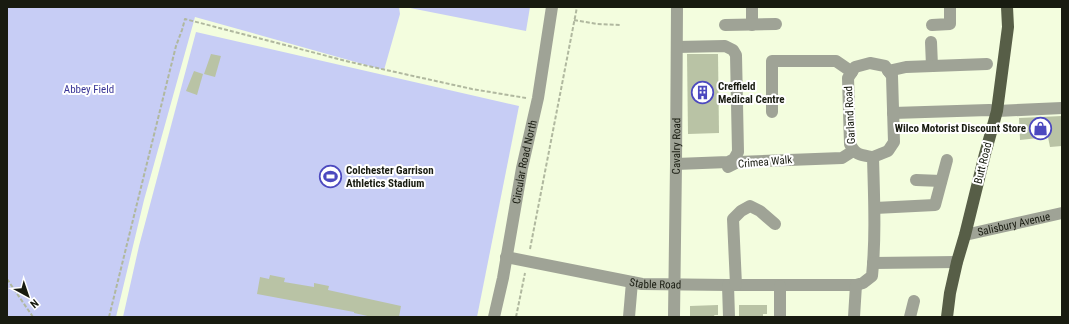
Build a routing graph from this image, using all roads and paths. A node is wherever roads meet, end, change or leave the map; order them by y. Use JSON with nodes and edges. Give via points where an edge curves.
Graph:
{"nodes":[{"id":1,"x":552,"y":7,"type":"edge"},
{"id":2,"x":577,"y":7,"type":"edge"},
{"id":3,"x":677,"y":7,"type":"edge"},
{"id":4,"x":752,"y":7,"type":"edge"},
{"id":5,"x":950,"y":7,"type":"edge"},
{"id":6,"x":1007,"y":7,"type":"edge"},
{"id":7,"x":574,"y":20,"type":"junction"},
{"id":8,"x":776,"y":24,"type":"dead end"},
{"id":9,"x":620,"y":25,"type":"dead end"},
{"id":10,"x":725,"y":25,"type":"dead end"},
{"id":11,"x":752,"y":25,"type":"junction"},
{"id":12,"x":932,"y":25,"type":"dead end"},
{"id":13,"x":931,"y":42,"type":"dead end"},
{"id":14,"x":677,"y":47,"type":"junction"},
{"id":15,"x":987,"y":64,"type":"dead end"},
{"id":16,"x":932,"y":66,"type":"junction"},
{"id":17,"x":888,"y":71,"type":"junction"},
{"id":18,"x":852,"y":72,"type":"junction"},
{"id":19,"x":527,"y":99,"type":"dead end"},
{"id":20,"x":1062,"y":108,"type":"edge"},
{"id":21,"x":997,"y":111,"type":"junction"},
{"id":22,"x":772,"y":112,"type":"dead end"},
{"id":23,"x":893,"y":113,"type":"junction"},
{"id":24,"x":853,"y":151,"type":"junction"},
{"id":25,"x":874,"y":157,"type":"junction"},
{"id":26,"x":947,"y":160,"type":"dead end"},
{"id":27,"x":676,"y":167,"type":"junction"},
{"id":28,"x":916,"y":180,"type":"dead end"},
{"id":29,"x":941,"y":181,"type":"junction"},
{"id":30,"x":874,"y":208,"type":"junction"},
{"id":31,"x":1062,"y":214,"type":"edge"},
{"id":32,"x":775,"y":224,"type":"dead end"},
{"id":33,"x":965,"y":235,"type":"junction"},
{"id":34,"x":506,"y":257,"type":"junction"},
{"id":35,"x":527,"y":261,"type":"junction"},
{"id":36,"x":957,"y":262,"type":"junction"},
{"id":37,"x":873,"y":263,"type":"junction"},
{"id":38,"x":7,"y":279,"type":"edge"},
{"id":39,"x":632,"y":282,"type":"junction"},
{"id":40,"x":674,"y":285,"type":"junction"},
{"id":41,"x":732,"y":285,"type":"junction"},
{"id":42,"x":856,"y":285,"type":"junction"},
{"id":43,"x":780,"y":286,"type":"junction"},
{"id":44,"x":914,"y":301,"type":"dead end"},
{"id":45,"x":33,"y":317,"type":"edge"},
{"id":46,"x":109,"y":317,"type":"edge"},
{"id":47,"x":494,"y":317,"type":"edge"},
{"id":48,"x":516,"y":317,"type":"edge"},
{"id":49,"x":629,"y":317,"type":"edge"},
{"id":50,"x":674,"y":317,"type":"edge"},
{"id":51,"x":729,"y":317,"type":"edge"},
{"id":52,"x":780,"y":317,"type":"edge"},
{"id":53,"x":854,"y":317,"type":"edge"},
{"id":54,"x":910,"y":317,"type":"edge"},
{"id":55,"x":947,"y":317,"type":"edge"}],
"edges":[{"from":1,"to":34,"type":"street","name":"Circular Road North","via":[[538,98]]},
{"from":2,"to":7,"type":"path"},
{"from":3,"to":14,"type":"street","name":"Cavalry Road"},
{"from":4,"to":11,"type":"street"},
{"from":5,"to":12,"type":"street","via":[[950,24]]},
{"from":6,"to":21,"type":"main road","name":"Butt Road","via":[[1008,27]]},
{"from":7,"to":9,"type":"path"},
{"from":7,"to":35,"type":"path"},
{"from":8,"to":11,"type":"street"},
{"from":10,"to":11,"type":"street"},
{"from":13,"to":16,"type":"street"},
{"from":14,"to":27,"type":"street","name":"Cavalry Road"},
{"from":14,"to":27,"type":"street","via":[[725,46],[736,55],[738,152],[734,159],[728,162]]},
{"from":15,"to":16,"type":"street"},
{"from":16,"to":17,"type":"street"},
{"from":17,"to":18,"type":"street","name":"Garland Road","via":[[885,66],[870,63],[855,67]]},
{"from":17,"to":23,"type":"street","via":[[892,76]]},
{"from":18,"to":22,"type":"street","via":[[836,61],[772,61]]},
{"from":18,"to":24,"type":"street","name":"Garland Road","via":[[848,78],[850,144]]},
{"from":19,"to":46,"type":"path","via":[[350,62],[185,19],[176,46]]},
{"from":20,"to":21,"type":"street"},
{"from":21,"to":23,"type":"street"},
{"from":21,"to":33,"type":"main road","name":"Butt Road"},
{"from":23,"to":25,"type":"street","via":[[894,142],[888,151]]},
{"from":24,"to":25,"type":"street","name":"Garland Road"},
{"from":24,"to":27,"type":"street","name":"Crimea Walk","via":[[842,158],[738,162],[727,168]]},
{"from":25,"to":30,"type":"street"},
{"from":26,"to":29,"type":"street"},
{"from":27,"to":40,"type":"street","name":"Cavalry Road"},
{"from":28,"to":29,"type":"street"},
{"from":29,"to":30,"type":"street","via":[[935,205]]},
{"from":30,"to":37,"type":"street"},
{"from":31,"to":33,"type":"street","name":"Salisbury Avenue"},
{"from":32,"to":41,"type":"street","via":[[750,206],[733,219]]},
{"from":33,"to":36,"type":"main road","name":"Butt Road"},
{"from":34,"to":35,"type":"street","name":"Stable Road"},
{"from":34,"to":47,"type":"street","name":"Circular Road North"},
{"from":35,"to":39,"type":"street","name":"Stable Road"},
{"from":35,"to":48,"type":"path"},
{"from":36,"to":37,"type":"street"},
{"from":36,"to":55,"type":"main road","name":"Butt Road"},
{"from":37,"to":42,"type":"street","via":[[872,276]]},
{"from":38,"to":45,"type":"path"},
{"from":39,"to":40,"type":"street","name":"Stable Road"},
{"from":39,"to":49,"type":"street"},
{"from":40,"to":41,"type":"street","name":"Stable Road"},
{"from":40,"to":50,"type":"street","name":"Cavalry Road"},
{"from":41,"to":43,"type":"street","name":"Stable Road"},
{"from":41,"to":51,"type":"street"},
{"from":42,"to":43,"type":"street","name":"Stable Road"},
{"from":42,"to":53,"type":"street"},
{"from":43,"to":52,"type":"street"},
{"from":44,"to":54,"type":"street"}]}
